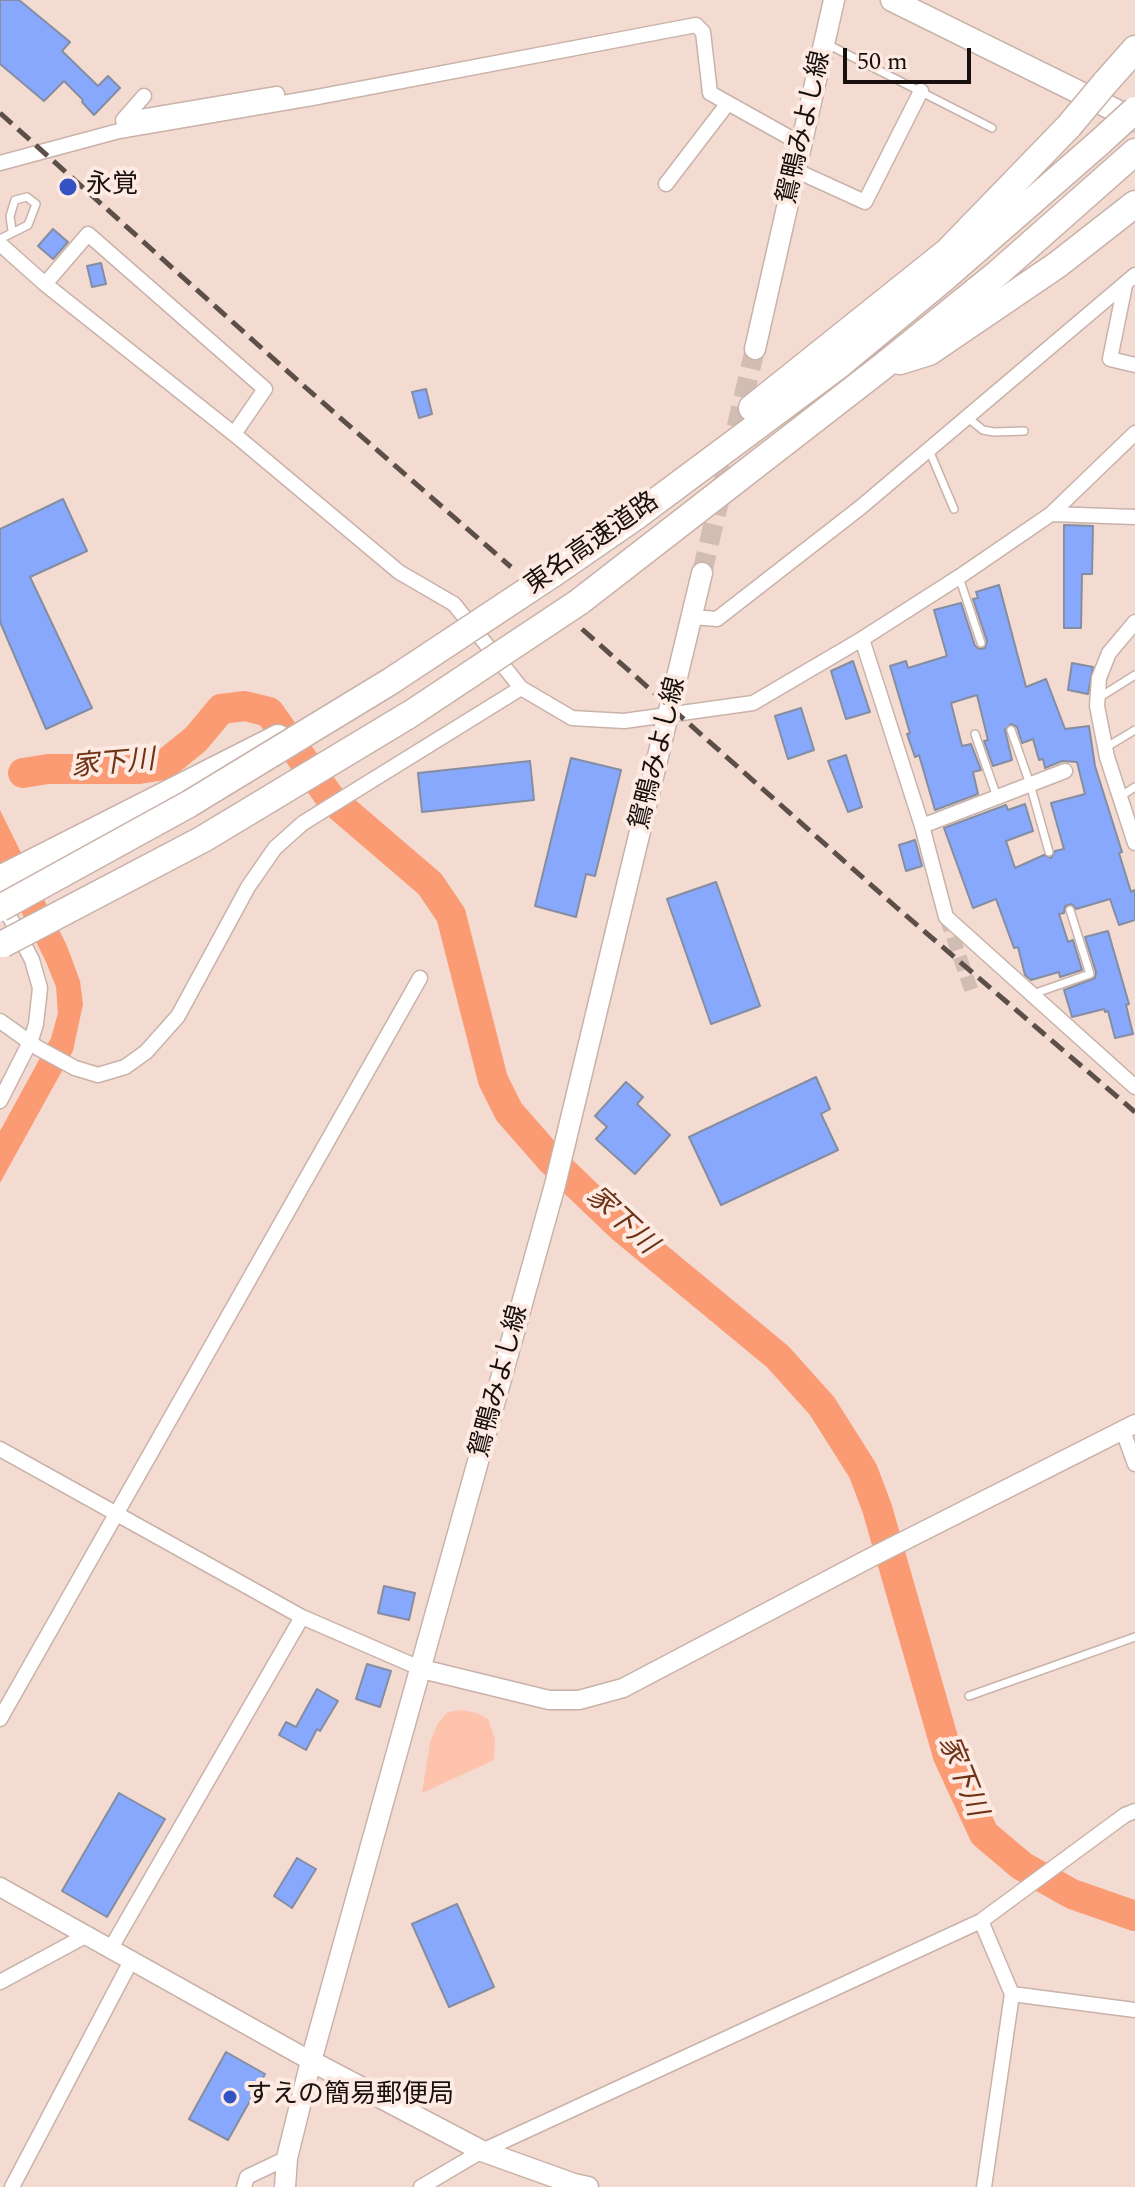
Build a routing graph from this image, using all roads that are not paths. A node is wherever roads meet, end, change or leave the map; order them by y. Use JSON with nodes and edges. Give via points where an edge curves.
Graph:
{"nodes":[{"id":1,"x":834,"y":0,"type":"edge"},
{"id":2,"x":892,"y":0,"type":"edge"},
{"id":3,"x":825,"y":43,"type":"junction"},
{"id":4,"x":1135,"y":49,"type":"edge"},
{"id":5,"x":921,"y":91,"type":"junction"},
{"id":6,"x":144,"y":96,"type":"dead end"},
{"id":7,"x":312,"y":98,"type":"junction"},
{"id":8,"x":728,"y":103,"type":"junction"},
{"id":9,"x":1135,"y":110,"type":"edge"},
{"id":10,"x":1135,"y":120,"type":"edge"},
{"id":11,"x":992,"y":128,"type":"dead end"},
{"id":12,"x":803,"y":145,"type":"junction"},
{"id":13,"x":1134,"y":152,"type":"edge"},
{"id":14,"x":0,"y":163,"type":"edge"},
{"id":15,"x":797,"y":171,"type":"junction"},
{"id":16,"x":666,"y":184,"type":"dead end"},
{"id":17,"x":1135,"y":204,"type":"edge"},
{"id":18,"x":12,"y":231,"type":"junction"},
{"id":19,"x":0,"y":242,"type":"edge"},
{"id":20,"x":1130,"y":280,"type":"edge"},
{"id":21,"x":45,"y":284,"type":"junction"},
{"id":22,"x":755,"y":349,"type":"tunnel mouth"},
{"id":23,"x":1135,"y":365,"type":"edge"},
{"id":24,"x":882,"y":367,"type":"junction"},
{"id":25,"x":968,"y":418,"type":"junction"},
{"id":26,"x":1024,"y":431,"type":"dead end"},
{"id":27,"x":1135,"y":433,"type":"edge"},
{"id":28,"x":234,"y":434,"type":"junction"},
{"id":29,"x":929,"y":450,"type":"junction"},
{"id":30,"x":954,"y":509,"type":"dead end"},
{"id":31,"x":1051,"y":514,"type":"junction"},
{"id":32,"x":635,"y":517,"type":"junction"},
{"id":33,"x":1135,"y":517,"type":"edge"},
{"id":34,"x":702,"y":573,"type":"tunnel mouth"},
{"id":35,"x":959,"y":577,"type":"junction"},
{"id":36,"x":693,"y":617,"type":"junction"},
{"id":37,"x":1135,"y":622,"type":"edge"},
{"id":38,"x":862,"y":639,"type":"junction"},
{"id":39,"x":981,"y":643,"type":"dead end"},
{"id":40,"x":1135,"y":675,"type":"edge"},
{"id":41,"x":391,"y":681,"type":"junction"},
{"id":42,"x":521,"y":688,"type":"junction"},
{"id":43,"x":1098,"y":698,"type":"junction"},
{"id":44,"x":669,"y":716,"type":"junction"},
{"id":45,"x":1011,"y":730,"type":"dead end"},
{"id":46,"x":1135,"y":730,"type":"edge"},
{"id":47,"x":975,"y":734,"type":"dead end"},
{"id":48,"x":1105,"y":748,"type":"junction"},
{"id":49,"x":1065,"y":771,"type":"dead end"},
{"id":50,"x":1030,"y":784,"type":"junction"},
{"id":51,"x":1135,"y":787,"type":"edge"},
{"id":52,"x":997,"y":797,"type":"junction"},
{"id":53,"x":1119,"y":797,"type":"junction"},
{"id":54,"x":922,"y":826,"type":"junction"},
{"id":55,"x":1134,"y":839,"type":"edge"},
{"id":56,"x":1049,"y":852,"type":"dead end"},
{"id":57,"x":0,"y":879,"type":"edge"},
{"id":58,"x":0,"y":899,"type":"edge"},
{"id":59,"x":0,"y":908,"type":"edge"},
{"id":60,"x":1070,"y":910,"type":"dead end"},
{"id":61,"x":1,"y":945,"type":"edge"},
{"id":62,"x":420,"y":978,"type":"dead end"},
{"id":63,"x":1033,"y":994,"type":"junction"},
{"id":64,"x":0,"y":1021,"type":"edge"},
{"id":65,"x":35,"y":1044,"type":"junction"},
{"id":66,"x":1135,"y":1087,"type":"edge"},
{"id":67,"x":0,"y":1101,"type":"edge"},
{"id":68,"x":1129,"y":1427,"type":"edge"},
{"id":69,"x":0,"y":1449,"type":"edge"},
{"id":70,"x":1135,"y":1464,"type":"edge"},
{"id":71,"x":117,"y":1515,"type":"junction"},
{"id":72,"x":302,"y":1617,"type":"junction"},
{"id":73,"x":1135,"y":1637,"type":"edge"},
{"id":74,"x":422,"y":1669,"type":"junction"},
{"id":75,"x":969,"y":1696,"type":"dead end"},
{"id":76,"x":0,"y":1719,"type":"edge"},
{"id":77,"x":1135,"y":1811,"type":"edge"},
{"id":78,"x":0,"y":1887,"type":"edge"},
{"id":79,"x":981,"y":1921,"type":"junction"},
{"id":80,"x":87,"y":1935,"type":"junction"},
{"id":81,"x":111,"y":1948,"type":"junction"},
{"id":82,"x":132,"y":1959,"type":"junction"},
{"id":83,"x":0,"y":1982,"type":"edge"},
{"id":84,"x":1012,"y":1994,"type":"junction"},
{"id":85,"x":1135,"y":2010,"type":"edge"},
{"id":86,"x":311,"y":2061,"type":"junction"},
{"id":87,"x":482,"y":2151,"type":"junction"},
{"id":88,"x":287,"y":2158,"type":"junction"},
{"id":89,"x":578,"y":2186,"type":"edge"},
{"id":90,"x":12,"y":2187,"type":"edge"},
{"id":91,"x":244,"y":2187,"type":"edge"},
{"id":92,"x":285,"y":2187,"type":"edge"},
{"id":93,"x":421,"y":2187,"type":"edge"},
{"id":94,"x":984,"y":2187,"type":"edge"}],
"edges":[{"from":1,"to":3,"type":"main road","name":"鴛鴨みよし線"},
{"from":2,"to":10,"type":"main road"},
{"from":3,"to":5,"type":"lane"},
{"from":3,"to":12,"type":"main road","name":"鴛鴨みよし線"},
{"from":4,"to":32,"type":"highway","bridge":true,"via":[[947,252],[679,466]]},
{"from":5,"to":11,"type":"lane"},
{"from":5,"to":15,"type":"street","via":[[865,202]]},
{"from":6,"to":7,"type":"street","via":[[123,120],[297,91]]},
{"from":7,"to":8,"type":"street","via":[[696,25],[703,32],[710,93]]},
{"from":7,"to":14,"type":"street","via":[[119,131]]},
{"from":8,"to":12,"type":"street"},
{"from":8,"to":16,"type":"street"},
{"from":9,"to":32,"type":"highway","name":"東名高速道路","bridge":true,"via":[[839,365]]},
{"from":12,"to":15,"type":"main road","name":"鴛鴨みよし線"},
{"from":13,"to":24,"type":"highway","name":"東名高速道路"},
{"from":15,"to":22,"type":"main road","name":"鴛鴨みよし線"},
{"from":17,"to":24,"type":"highway","via":[[1057,265],[929,352]]},
{"from":18,"to":18,"type":"lane","via":[[15,200],[27,197],[36,204],[33,214],[28,225]]},
{"from":18,"to":19,"type":"lane"},
{"from":19,"to":21,"type":"street"},
{"from":20,"to":23,"type":"street","via":[[1110,359]]},
{"from":20,"to":25,"type":"street"},
{"from":21,"to":28,"type":"street"},
{"from":21,"to":28,"type":"street","via":[[88,234],[265,389]]},
{"from":24,"to":61,"type":"highway","name":"東名高速道路","bridge":true,"via":[[579,602],[412,713],[203,839]]},
{"from":25,"to":26,"type":"lane","via":[[983,430]]},
{"from":25,"to":29,"type":"street"},
{"from":27,"to":31,"type":"street"},
{"from":28,"to":42,"type":"street","via":[[399,572],[454,604]]},
{"from":29,"to":30,"type":"lane"},
{"from":29,"to":36,"type":"street","via":[[717,619]]},
{"from":31,"to":33,"type":"street"},
{"from":31,"to":35,"type":"street"},
{"from":32,"to":41,"type":"highway","name":"東名高速道路","bridge":true},
{"from":34,"to":36,"type":"main road","name":"鴛鴨みよし線"},
{"from":35,"to":38,"type":"street"},
{"from":35,"to":39,"type":"lane"},
{"from":36,"to":44,"type":"main road","name":"鴛鴨みよし線"},
{"from":37,"to":43,"type":"street","via":[[1109,653]]},
{"from":38,"to":44,"type":"street","via":[[753,703]]},
{"from":38,"to":54,"type":"street"},
{"from":40,"to":43,"type":"lane"},
{"from":41,"to":57,"type":"highway","bridge":true},
{"from":41,"to":59,"type":"highway","name":"東名高速道路","bridge":true,"via":[[189,804]]},
{"from":42,"to":44,"type":"street","via":[[572,718],[624,721]]},
{"from":42,"to":65,"type":"street","via":[[303,823],[275,848],[178,1016],[146,1052],[125,1067],[98,1075]]},
{"from":43,"to":48,"type":"street"},
{"from":44,"to":74,"type":"main road","name":"鴛鴨みよし線","via":[[555,1185]]},
{"from":45,"to":50,"type":"lane"},
{"from":46,"to":48,"type":"lane"},
{"from":47,"to":52,"type":"lane"},
{"from":48,"to":53,"type":"street"},
{"from":49,"to":50,"type":"street"},
{"from":50,"to":52,"type":"street"},
{"from":50,"to":56,"type":"lane"},
{"from":51,"to":53,"type":"lane"},
{"from":52,"to":54,"type":"street"},
{"from":53,"to":55,"type":"street"},
{"from":54,"to":63,"type":"street","via":[[946,917]]},
{"from":58,"to":65,"type":"street","via":[[32,960],[40,988]]},
{"from":60,"to":63,"type":"lane","via":[[1090,974]]},
{"from":62,"to":71,"type":"street"},
{"from":63,"to":66,"type":"street"},
{"from":64,"to":65,"type":"street"},
{"from":65,"to":67,"type":"street"},
{"from":68,"to":70,"type":"street"},
{"from":68,"to":74,"type":"street","via":[[623,1688],[579,1700],[549,1700]]},
{"from":69,"to":71,"type":"street"},
{"from":71,"to":72,"type":"street"},
{"from":71,"to":76,"type":"street"},
{"from":72,"to":74,"type":"street"},
{"from":72,"to":81,"type":"street"},
{"from":73,"to":75,"type":"lane"},
{"from":74,"to":86,"type":"main road","name":"鴛鴨みよし線"},
{"from":77,"to":79,"type":"street"},
{"from":78,"to":80,"type":"street"},
{"from":79,"to":84,"type":"street"},
{"from":79,"to":87,"type":"street"},
{"from":80,"to":81,"type":"street"},
{"from":80,"to":83,"type":"street"},
{"from":81,"to":82,"type":"street"},
{"from":82,"to":86,"type":"street"},
{"from":82,"to":90,"type":"street"},
{"from":84,"to":85,"type":"street"},
{"from":84,"to":94,"type":"street"},
{"from":86,"to":87,"type":"main road"},
{"from":86,"to":88,"type":"main road","name":"鴛鴨みよし線"},
{"from":87,"to":89,"type":"main road"},
{"from":87,"to":93,"type":"street"},
{"from":88,"to":91,"type":"street","via":[[247,2177]]},
{"from":88,"to":92,"type":"main road","name":"鴛鴨みよし線"}]}
